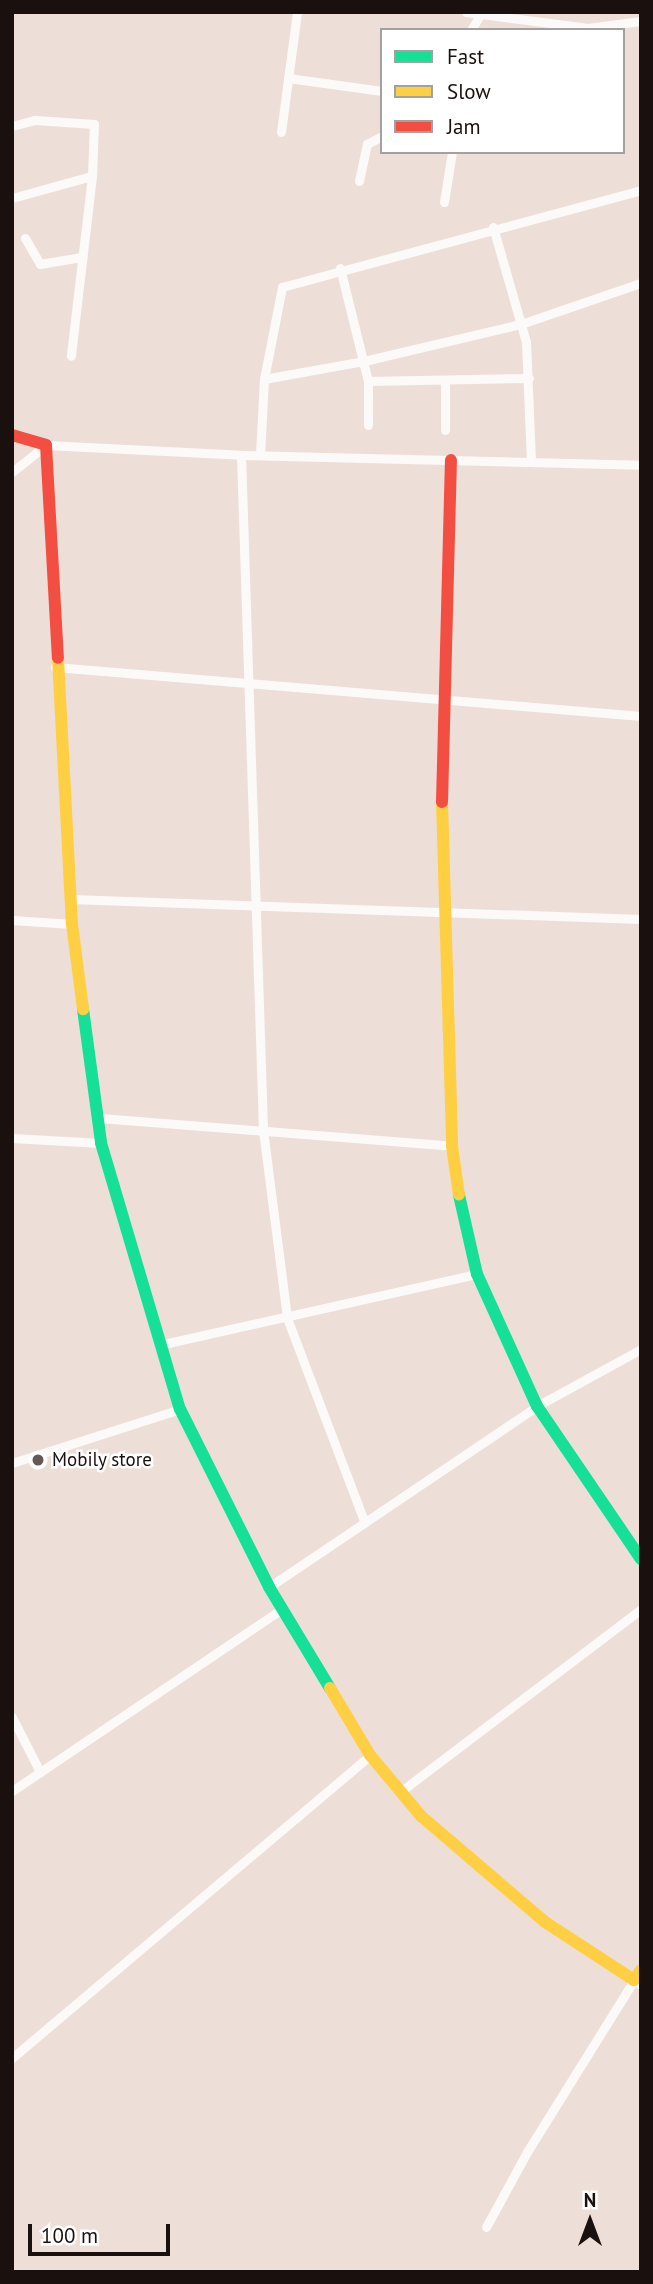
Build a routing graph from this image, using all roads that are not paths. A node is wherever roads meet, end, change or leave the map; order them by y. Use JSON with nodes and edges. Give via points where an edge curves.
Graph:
{"nodes":[{"id":1,"x":297,"y":12,"type":"edge"},
{"id":2,"x":466,"y":12,"type":"edge"},
{"id":3,"x":482,"y":13,"type":"edge"},
{"id":4,"x":641,"y":21,"type":"edge"},
{"id":5,"x":472,"y":28,"type":"edge"},
{"id":6,"x":288,"y":78,"type":"junction"},
{"id":7,"x":380,"y":91,"type":"edge"},
{"id":8,"x":12,"y":126,"type":"edge"},
{"id":9,"x":281,"y":132,"type":"dead end"},
{"id":10,"x":380,"y":137,"type":"edge"},
{"id":11,"x":452,"y":154,"type":"edge"},
{"id":12,"x":92,"y":176,"type":"junction"},
{"id":13,"x":359,"y":181,"type":"dead end"},
{"id":14,"x":641,"y":190,"type":"edge"},
{"id":15,"x":12,"y":198,"type":"edge"},
{"id":16,"x":444,"y":202,"type":"dead end"},
{"id":17,"x":493,"y":228,"type":"junction"},
{"id":18,"x":26,"y":238,"type":"dead end"},
{"id":19,"x":82,"y":257,"type":"junction"},
{"id":20,"x":340,"y":268,"type":"junction"},
{"id":21,"x":641,"y":283,"type":"edge"},
{"id":22,"x":521,"y":324,"type":"junction"},
{"id":23,"x":71,"y":356,"type":"dead end"},
{"id":24,"x":364,"y":361,"type":"junction"},
{"id":25,"x":529,"y":378,"type":"junction"},
{"id":26,"x":264,"y":379,"type":"junction"},
{"id":27,"x":445,"y":380,"type":"junction"},
{"id":28,"x":368,"y":381,"type":"junction"},
{"id":29,"x":368,"y":425,"type":"dead end"},
{"id":30,"x":445,"y":430,"type":"dead end"},
{"id":31,"x":12,"y":435,"type":"edge"},
{"id":32,"x":46,"y":445,"type":"junction"},
{"id":33,"x":241,"y":455,"type":"junction"},
{"id":34,"x":260,"y":455,"type":"junction"},
{"id":35,"x":451,"y":460,"type":"junction"},
{"id":36,"x":531,"y":462,"type":"junction"},
{"id":37,"x":641,"y":465,"type":"edge"},
{"id":38,"x":12,"y":472,"type":"edge"},
{"id":39,"x":55,"y":667,"type":"junction"},
{"id":40,"x":248,"y":680,"type":"junction"},
{"id":41,"x":442,"y":698,"type":"junction"},
{"id":42,"x":641,"y":716,"type":"edge"},
{"id":43,"x":70,"y":899,"type":"junction"},
{"id":44,"x":254,"y":906,"type":"junction"},
{"id":45,"x":442,"y":912,"type":"junction"},
{"id":46,"x":641,"y":919,"type":"edge"},
{"id":47,"x":12,"y":920,"type":"edge"},
{"id":48,"x":72,"y":925,"type":"junction"},
{"id":49,"x":100,"y":1118,"type":"junction"},
{"id":50,"x":263,"y":1130,"type":"junction"},
{"id":51,"x":12,"y":1138,"type":"edge"},
{"id":52,"x":102,"y":1143,"type":"junction"},
{"id":53,"x":452,"y":1146,"type":"junction"},
{"id":54,"x":477,"y":1274,"type":"junction"},
{"id":55,"x":287,"y":1318,"type":"junction"},
{"id":56,"x":159,"y":1345,"type":"junction"},
{"id":57,"x":641,"y":1349,"type":"edge"},
{"id":58,"x":537,"y":1406,"type":"junction"},
{"id":59,"x":180,"y":1409,"type":"junction"},
{"id":60,"x":12,"y":1463,"type":"edge"},
{"id":61,"x":365,"y":1523,"type":"junction"},
{"id":62,"x":641,"y":1559,"type":"edge"},
{"id":63,"x":269,"y":1587,"type":"junction"},
{"id":64,"x":283,"y":1608,"type":"junction"},
{"id":65,"x":641,"y":1609,"type":"edge"},
{"id":66,"x":12,"y":1717,"type":"edge"},
{"id":67,"x":370,"y":1755,"type":"junction"},
{"id":68,"x":40,"y":1772,"type":"junction"},
{"id":69,"x":12,"y":1791,"type":"edge"},
{"id":70,"x":400,"y":1792,"type":"junction"},
{"id":71,"x":638,"y":1978,"type":"edge"},
{"id":72,"x":12,"y":2058,"type":"edge"},
{"id":73,"x":486,"y":2227,"type":"dead end"}],
"edges":[{"from":1,"to":6,"type":"street"},
{"from":2,"to":3,"type":"street"},
{"from":3,"to":4,"type":"street","via":[[588,27]]},
{"from":3,"to":5,"type":"street"},
{"from":6,"to":7,"type":"street"},
{"from":6,"to":9,"type":"street"},
{"from":8,"to":12,"type":"street","via":[[35,120],[94,124]]},
{"from":10,"to":13,"type":"street","via":[[367,144]]},
{"from":11,"to":16,"type":"street"},
{"from":12,"to":15,"type":"street"},
{"from":12,"to":19,"type":"street"},
{"from":14,"to":17,"type":"street"},
{"from":17,"to":20,"type":"street"},
{"from":17,"to":22,"type":"street"},
{"from":18,"to":19,"type":"street","via":[[40,264]]},
{"from":19,"to":23,"type":"street"},
{"from":20,"to":24,"type":"street"},
{"from":20,"to":26,"type":"street","via":[[292,281],[277,293]]},
{"from":21,"to":22,"type":"street"},
{"from":22,"to":24,"type":"street"},
{"from":22,"to":25,"type":"street"},
{"from":24,"to":26,"type":"street"},
{"from":24,"to":28,"type":"street"},
{"from":25,"to":27,"type":"street"},
{"from":25,"to":36,"type":"street"},
{"from":26,"to":34,"type":"street"},
{"from":27,"to":28,"type":"street"},
{"from":27,"to":30,"type":"street"},
{"from":28,"to":29,"type":"street"},
{"from":31,"to":32,"type":"street"},
{"from":32,"to":33,"type":"street"},
{"from":32,"to":38,"type":"street"},
{"from":32,"to":39,"type":"street"},
{"from":33,"to":34,"type":"street"},
{"from":33,"to":40,"type":"street"},
{"from":34,"to":35,"type":"street"},
{"from":35,"to":36,"type":"street"},
{"from":35,"to":41,"type":"street"},
{"from":36,"to":37,"type":"street"},
{"from":39,"to":40,"type":"street"},
{"from":39,"to":43,"type":"street"},
{"from":40,"to":41,"type":"street"},
{"from":40,"to":44,"type":"street"},
{"from":41,"to":42,"type":"street"},
{"from":41,"to":45,"type":"street"},
{"from":43,"to":44,"type":"street"},
{"from":43,"to":48,"type":"street"},
{"from":44,"to":45,"type":"street"},
{"from":44,"to":50,"type":"street"},
{"from":45,"to":46,"type":"street"},
{"from":45,"to":53,"type":"street"},
{"from":47,"to":48,"type":"street"},
{"from":48,"to":49,"type":"street"},
{"from":49,"to":50,"type":"street"},
{"from":49,"to":52,"type":"street"},
{"from":50,"to":53,"type":"street"},
{"from":50,"to":55,"type":"street"},
{"from":51,"to":52,"type":"street"},
{"from":52,"to":56,"type":"street"},
{"from":53,"to":54,"type":"street"},
{"from":54,"to":55,"type":"street"},
{"from":54,"to":58,"type":"street"},
{"from":55,"to":56,"type":"street"},
{"from":55,"to":61,"type":"street"},
{"from":56,"to":59,"type":"street"},
{"from":57,"to":58,"type":"street"},
{"from":58,"to":61,"type":"street"},
{"from":58,"to":62,"type":"street"},
{"from":59,"to":60,"type":"street"},
{"from":59,"to":63,"type":"street"},
{"from":61,"to":63,"type":"street"},
{"from":63,"to":64,"type":"street"},
{"from":64,"to":67,"type":"street"},
{"from":64,"to":68,"type":"street"},
{"from":65,"to":70,"type":"street"},
{"from":66,"to":68,"type":"street"},
{"from":67,"to":70,"type":"street"},
{"from":67,"to":72,"type":"street"},
{"from":68,"to":69,"type":"street"},
{"from":70,"to":71,"type":"street","via":[[421,1816],[545,1922]]},
{"from":71,"to":73,"type":"street","via":[[527,2152]]}]}
